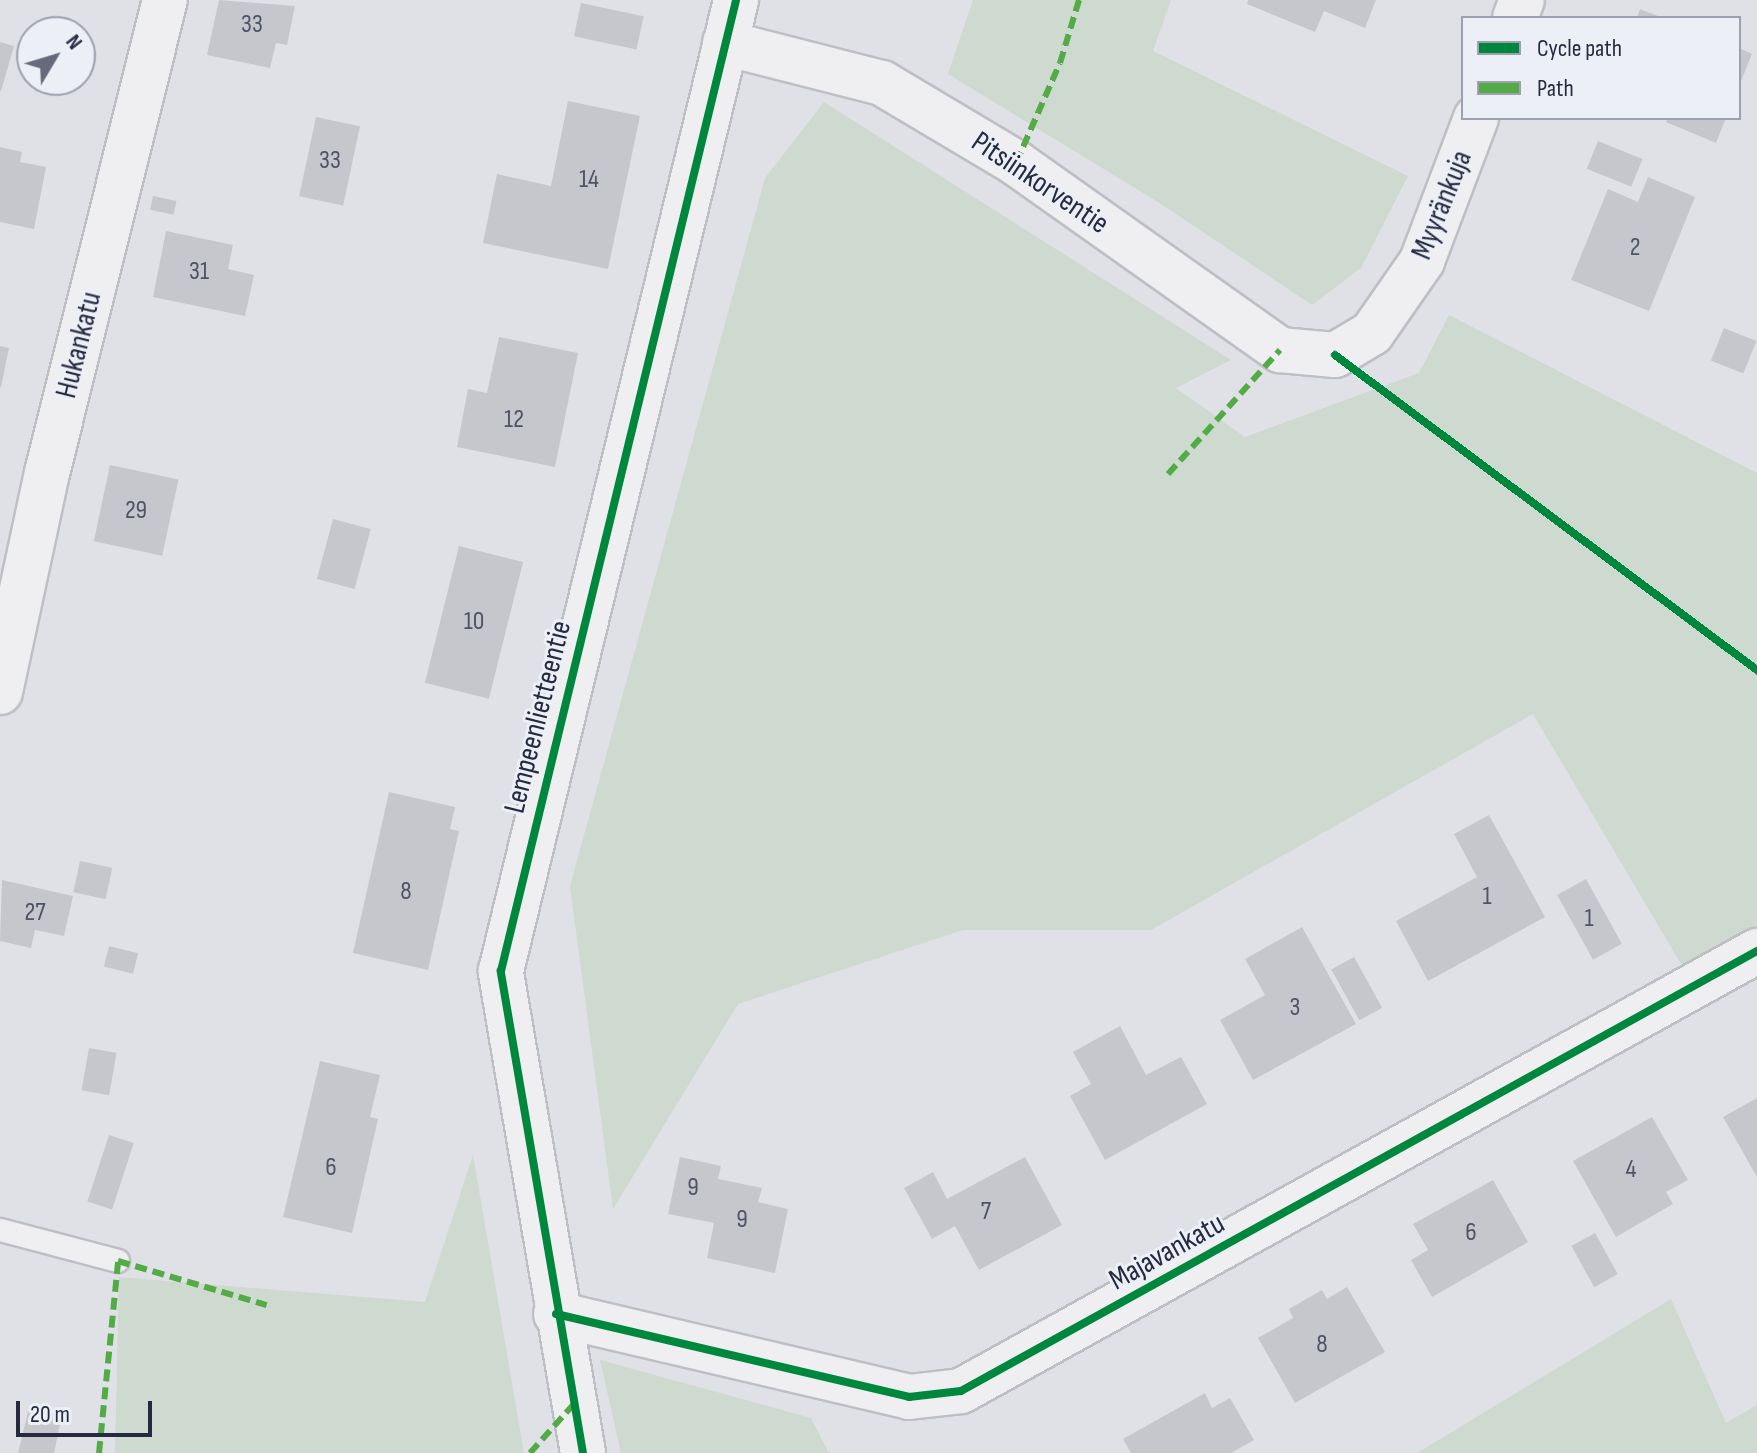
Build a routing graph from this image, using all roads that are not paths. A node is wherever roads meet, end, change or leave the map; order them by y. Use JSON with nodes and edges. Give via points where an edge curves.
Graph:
{"nodes":[{"id":1,"x":165,"y":0,"type":"edge"},
{"id":2,"x":736,"y":0,"type":"edge"},
{"id":3,"x":725,"y":43,"type":"junction"},
{"id":4,"x":1475,"y":120,"type":"edge"},
{"id":5,"x":1335,"y":355,"type":"joint"},
{"id":6,"x":0,"y":692,"type":"edge"},
{"id":7,"x":1757,"y":951,"type":"edge"},
{"id":8,"x":0,"y":1230,"type":"edge"},
{"id":9,"x":118,"y":1261,"type":"dead end"},
{"id":10,"x":556,"y":1314,"type":"junction"},
{"id":11,"x":583,"y":1453,"type":"edge"}],
"edges":[{"from":1,"to":6,"type":"street","name":"Hukankatu","via":[[47,473]]},
{"from":2,"to":3,"type":"street","name":"Lempeenlietteentie"},
{"from":3,"to":5,"type":"street","name":"Pitsiinkorventie","via":[[882,83],[1016,163],[1280,350]]},
{"from":3,"to":10,"type":"street","name":"Lempeenlietteentie","via":[[501,971]]},
{"from":4,"to":5,"type":"street","name":"Myyränkuja","via":[[1422,261],[1372,333]]},
{"from":7,"to":10,"type":"street","name":"Majavankatu","via":[[961,1391],[909,1397]]},
{"from":8,"to":9,"type":"lane"},
{"from":10,"to":11,"type":"street","name":"Lempeenlietteentie"}]}
